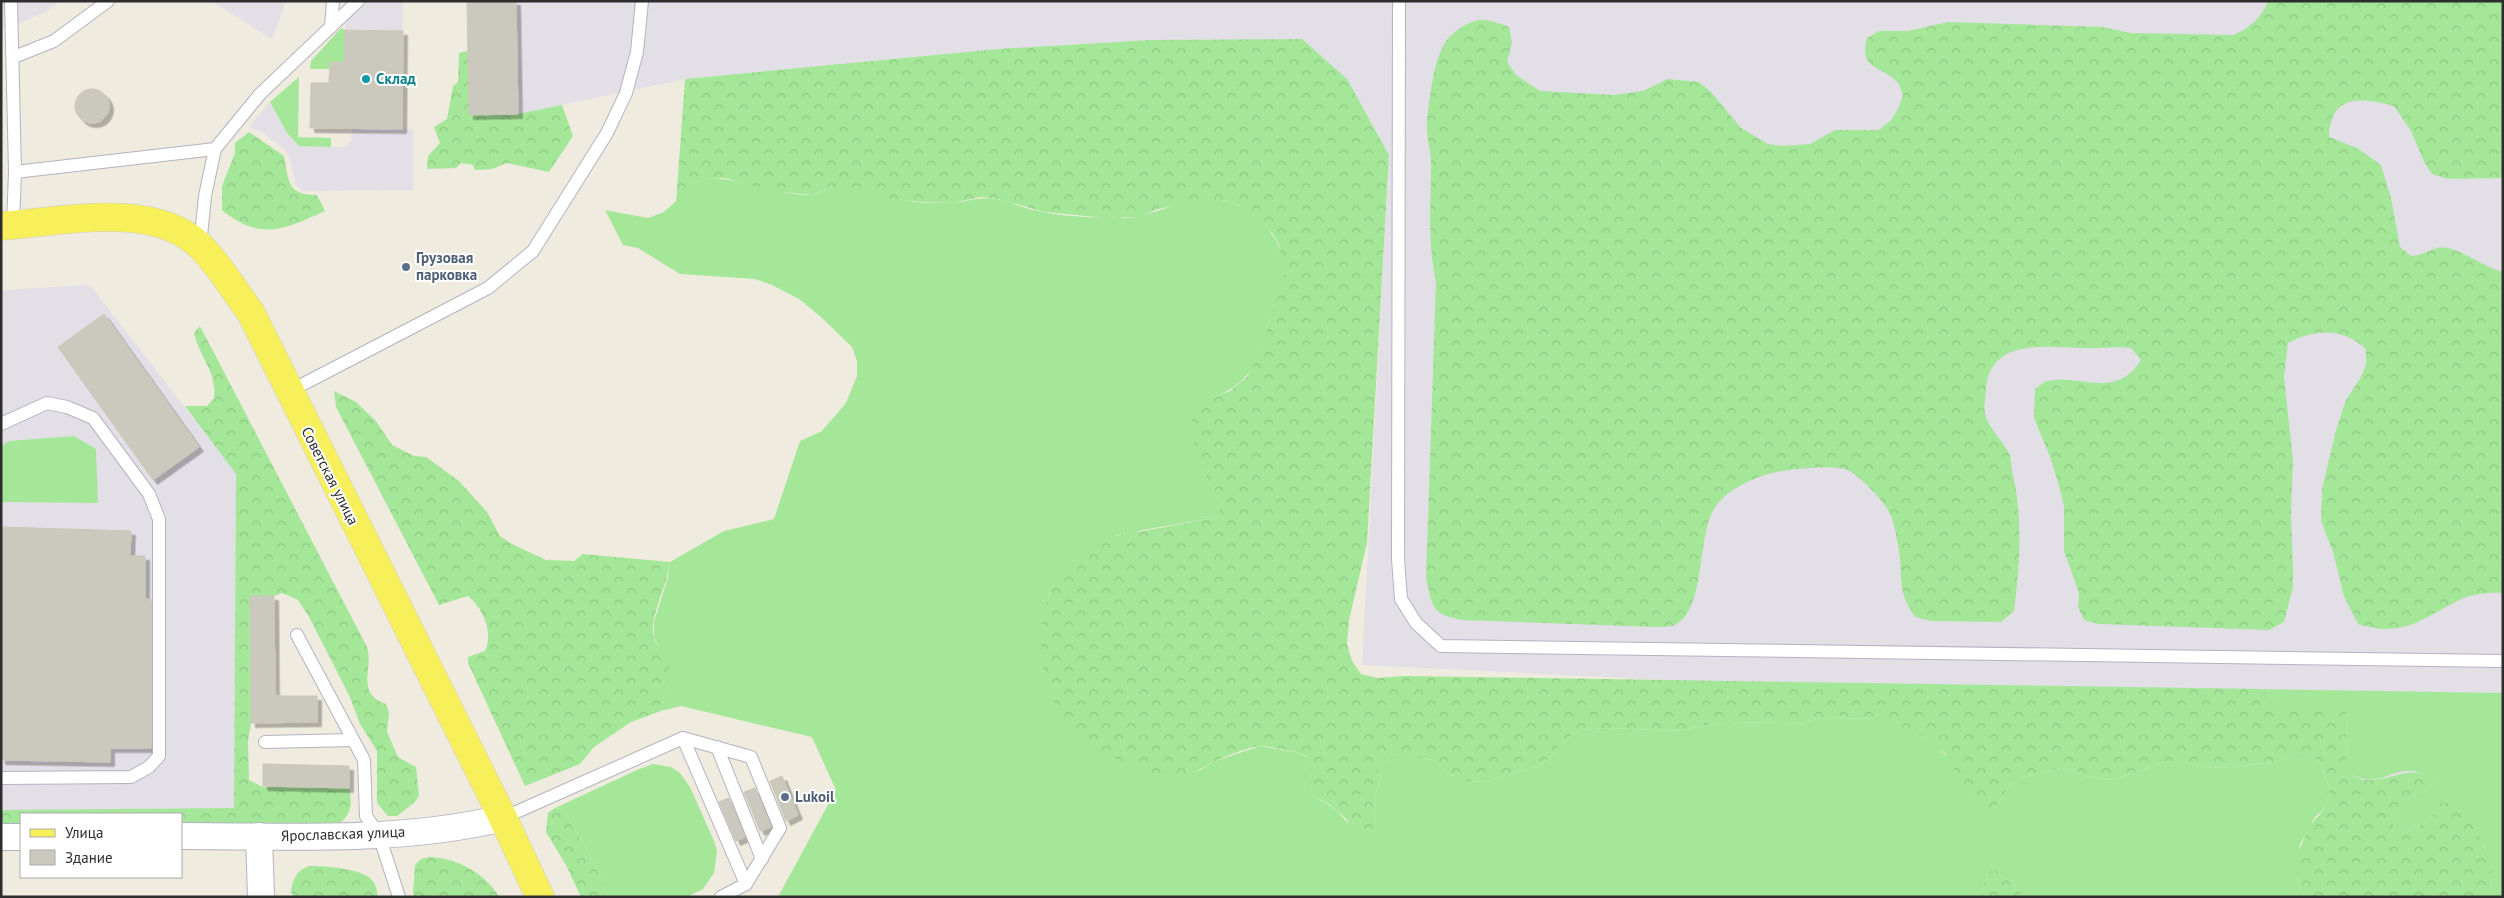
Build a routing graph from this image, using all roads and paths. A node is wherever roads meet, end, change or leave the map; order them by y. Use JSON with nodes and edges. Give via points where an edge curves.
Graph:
{"nodes":[{"id":1,"x":11,"y":1,"type":"edge"},
{"id":2,"x":108,"y":1,"type":"edge"},
{"id":3,"x":333,"y":1,"type":"edge"},
{"id":4,"x":358,"y":1,"type":"edge"},
{"id":5,"x":642,"y":1,"type":"edge"},
{"id":6,"x":1399,"y":1,"type":"edge"},
{"id":7,"x":331,"y":27,"type":"junction"},
{"id":8,"x":14,"y":57,"type":"junction"},
{"id":9,"x":215,"y":149,"type":"junction"},
{"id":10,"x":15,"y":172,"type":"junction"},
{"id":11,"x":7,"y":226,"type":"edge"},
{"id":12,"x":200,"y":246,"type":"junction"},
{"id":13,"x":288,"y":392,"type":"junction"},
{"id":14,"x":1,"y":424,"type":"edge"},
{"id":15,"x":297,"y":635,"type":"dead end"},
{"id":16,"x":2503,"y":662,"type":"edge"},
{"id":17,"x":682,"y":738,"type":"junction"},
{"id":18,"x":353,"y":740,"type":"junction"},
{"id":19,"x":265,"y":742,"type":"dead end"},
{"id":20,"x":717,"y":747,"type":"junction"},
{"id":21,"x":1,"y":778,"type":"edge"},
{"id":22,"x":503,"y":818,"type":"junction"},
{"id":23,"x":379,"y":835,"type":"junction"},
{"id":24,"x":182,"y":836,"type":"edge"},
{"id":25,"x":260,"y":836,"type":"junction"},
{"id":26,"x":20,"y":837,"type":"edge"},
{"id":27,"x":1,"y":838,"type":"edge"},
{"id":28,"x":762,"y":859,"type":"junction"},
{"id":29,"x":746,"y":884,"type":"junction"},
{"id":30,"x":261,"y":897,"type":"edge"},
{"id":31,"x":399,"y":897,"type":"edge"},
{"id":32,"x":540,"y":897,"type":"edge"},
{"id":33,"x":721,"y":897,"type":"edge"}],
"edges":[{"from":1,"to":8,"type":"lane"},
{"from":2,"to":8,"type":"lane","via":[[54,41]]},
{"from":3,"to":7,"type":"lane"},
{"from":4,"to":7,"type":"lane"},
{"from":5,"to":13,"type":"lane","via":[[637,52],[626,93],[607,133],[533,251],[488,288]]},
{"from":6,"to":16,"type":"lane","via":[[1398,559],[1401,598],[1416,623],[1441,646]]},
{"from":7,"to":9,"type":"lane","via":[[260,94]]},
{"from":8,"to":10,"type":"lane"},
{"from":9,"to":10,"type":"lane"},
{"from":9,"to":12,"type":"lane","via":[[205,196]]},
{"from":10,"to":11,"type":"lane"},
{"from":11,"to":12,"type":"main road","name":"Советская улица","via":[[73,218],[117,217],[172,229]]},
{"from":12,"to":13,"type":"main road","name":"Советская улица","via":[[251,313]]},
{"from":13,"to":22,"type":"main road","name":"Советская улица"},
{"from":14,"to":21,"type":"lane","via":[[47,403],[67,406],[93,418],[149,494],[159,519],[159,756],[149,767],[131,777]]},
{"from":15,"to":18,"type":"lane"},
{"from":17,"to":20,"type":"lane"},
{"from":17,"to":22,"type":"lane"},
{"from":17,"to":29,"type":"lane"},
{"from":18,"to":19,"type":"lane"},
{"from":18,"to":23,"type":"lane","via":[[364,760],[366,816]]},
{"from":20,"to":28,"type":"lane"},
{"from":20,"to":28,"type":"lane","via":[[751,757],[780,828]]},
{"from":22,"to":23,"type":"street","name":"Ярославская улица","via":[[462,828]]},
{"from":22,"to":32,"type":"main road","name":"Советская улица"},
{"from":23,"to":25,"type":"street","name":"Ярославская улица"},
{"from":23,"to":31,"type":"lane"},
{"from":24,"to":25,"type":"street","name":"Ярославская улица"},
{"from":25,"to":30,"type":"street"},
{"from":26,"to":27,"type":"street"},
{"from":28,"to":29,"type":"lane"},
{"from":29,"to":33,"type":"lane"}]}
